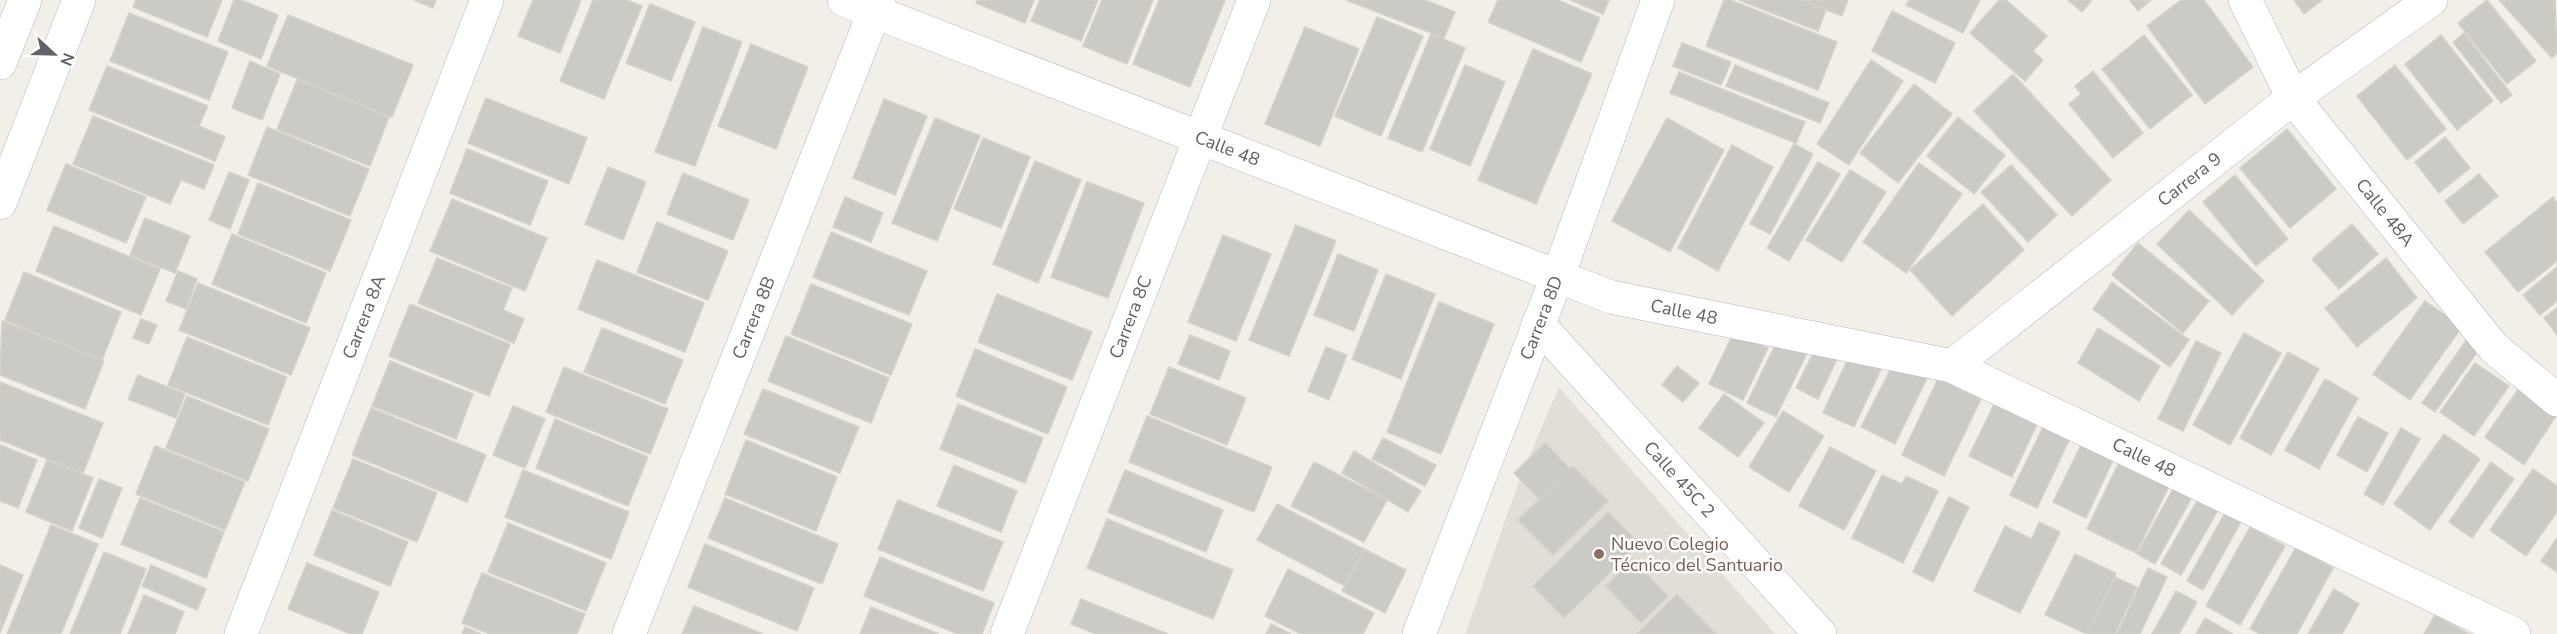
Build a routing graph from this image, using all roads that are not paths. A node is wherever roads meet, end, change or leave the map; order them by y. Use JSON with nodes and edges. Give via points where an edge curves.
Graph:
{"nodes":[{"id":1,"x":25,"y":0,"type":"edge"},
{"id":2,"x":79,"y":0,"type":"edge"},
{"id":3,"x":487,"y":0,"type":"edge"},
{"id":4,"x":844,"y":0,"type":"edge"},
{"id":5,"x":1254,"y":0,"type":"edge"},
{"id":6,"x":1658,"y":0,"type":"edge"},
{"id":7,"x":2245,"y":0,"type":"edge"},
{"id":8,"x":2431,"y":0,"type":"edge"},
{"id":9,"x":876,"y":6,"type":"edge"},
{"id":10,"x":0,"y":63,"type":"edge"},
{"id":11,"x":2293,"y":98,"type":"junction"},
{"id":12,"x":1199,"y":136,"type":"junction"},
{"id":13,"x":0,"y":203,"type":"edge"},
{"id":14,"x":1557,"y":275,"type":"junction"},
{"id":15,"x":1538,"y":324,"type":"junction"},
{"id":16,"x":1952,"y":366,"type":"junction"},
{"id":17,"x":2557,"y":400,"type":"edge"},
{"id":18,"x":241,"y":634,"type":"edge"},
{"id":19,"x":629,"y":634,"type":"edge"},
{"id":20,"x":1007,"y":634,"type":"edge"},
{"id":21,"x":1419,"y":634,"type":"edge"},
{"id":22,"x":1821,"y":634,"type":"edge"},
{"id":23,"x":2514,"y":634,"type":"edge"}],
"edges":[{"from":1,"to":10,"type":"street"},
{"from":2,"to":13,"type":"street"},
{"from":3,"to":18,"type":"street","name":"Carrera 8A"},
{"from":4,"to":9,"type":"street","name":"Calle 48"},
{"from":5,"to":12,"type":"street","name":"Carrera 8C"},
{"from":6,"to":14,"type":"street","name":"Carrera 8D"},
{"from":7,"to":11,"type":"street","name":"Calle 48A"},
{"from":8,"to":11,"type":"street","name":"Carrera 9"},
{"from":9,"to":12,"type":"street","name":"Calle 48"},
{"from":9,"to":19,"type":"street","name":"Carrera 8B"},
{"from":11,"to":16,"type":"street","name":"Carrera 9"},
{"from":11,"to":17,"type":"street","name":"Calle 48A","via":[[2494,348]]},
{"from":12,"to":14,"type":"street","name":"Calle 48"},
{"from":12,"to":20,"type":"street","name":"Carrera 8C"},
{"from":14,"to":15,"type":"street","name":"Carrera 8D"},
{"from":14,"to":16,"type":"street","name":"Calle 48","via":[[1611,297]]},
{"from":15,"to":21,"type":"street","name":"Carrera 8D"},
{"from":15,"to":22,"type":"street","name":"Calle 45C 2"},
{"from":16,"to":23,"type":"street","name":"Calle 48"}]}
